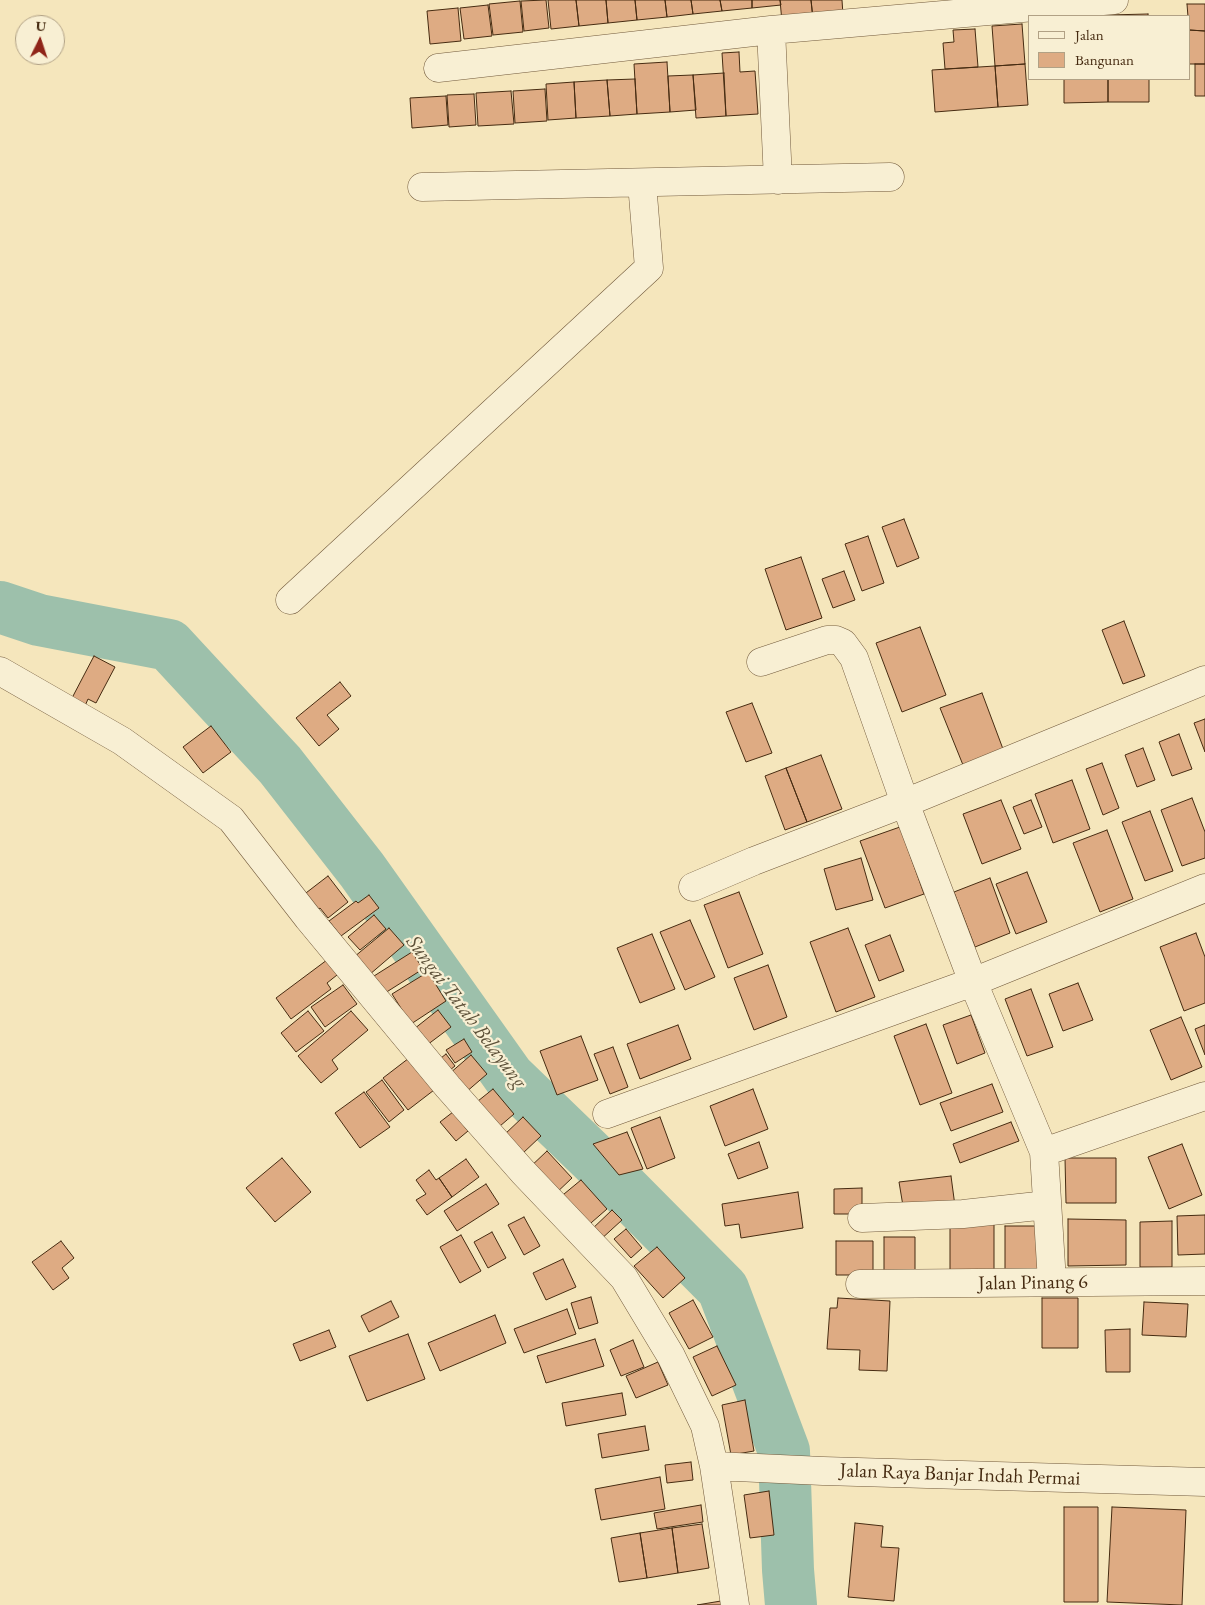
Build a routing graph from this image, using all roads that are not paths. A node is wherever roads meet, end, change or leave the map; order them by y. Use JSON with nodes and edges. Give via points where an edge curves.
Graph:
{"nodes":[{"id":1,"x":1114,"y":0,"type":"edge"},
{"id":2,"x":771,"y":30,"type":"junction"},
{"id":3,"x":438,"y":68,"type":"dead end"},
{"id":4,"x":890,"y":177,"type":"dead end"},
{"id":5,"x":778,"y":180,"type":"junction"},
{"id":6,"x":642,"y":183,"type":"junction"},
{"id":7,"x":422,"y":187,"type":"dead end"},
{"id":8,"x":290,"y":600,"type":"dead end"},
{"id":9,"x":761,"y":662,"type":"dead end"},
{"id":10,"x":0,"y":671,"type":"edge"},
{"id":11,"x":1205,"y":680,"type":"edge"},
{"id":12,"x":905,"y":803,"type":"junction"},
{"id":13,"x":693,"y":887,"type":"dead end"},
{"id":14,"x":1205,"y":888,"type":"edge"},
{"id":15,"x":973,"y":982,"type":"junction"},
{"id":16,"x":1205,"y":1096,"type":"edge"},
{"id":17,"x":607,"y":1114,"type":"dead end"},
{"id":18,"x":1044,"y":1152,"type":"junction"},
{"id":19,"x":1047,"y":1205,"type":"junction"},
{"id":20,"x":862,"y":1218,"type":"dead end"},
{"id":21,"x":1205,"y":1281,"type":"edge"},
{"id":22,"x":1052,"y":1282,"type":"junction"},
{"id":23,"x":860,"y":1284,"type":"dead end"},
{"id":24,"x":714,"y":1466,"type":"junction"},
{"id":25,"x":1205,"y":1482,"type":"edge"},
{"id":26,"x":735,"y":1605,"type":"edge"}],
"edges":[{"from":1,"to":2,"type":"street"},
{"from":2,"to":3,"type":"street"},
{"from":2,"to":5,"type":"street"},
{"from":4,"to":5,"type":"street"},
{"from":5,"to":6,"type":"street"},
{"from":6,"to":7,"type":"street"},
{"from":6,"to":8,"type":"street","via":[[649,268]]},
{"from":9,"to":12,"type":"street","via":[[827,640],[843,643],[854,658]]},
{"from":10,"to":24,"type":"street","via":[[122,741],[231,819],[448,1087],[624,1278],[671,1356],[706,1426]]},
{"from":11,"to":12,"type":"street"},
{"from":12,"to":13,"type":"street"},
{"from":12,"to":15,"type":"street"},
{"from":14,"to":15,"type":"street"},
{"from":15,"to":17,"type":"street"},
{"from":15,"to":18,"type":"street"},
{"from":16,"to":18,"type":"street"},
{"from":18,"to":19,"type":"street"},
{"from":19,"to":20,"type":"street","via":[[963,1214]]},
{"from":19,"to":22,"type":"street"},
{"from":21,"to":22,"type":"street","name":"Jalan Pinang 6"},
{"from":22,"to":23,"type":"street","name":"Jalan Pinang 6"},
{"from":24,"to":25,"type":"street","name":"Jalan Raya Banjar Indah Permai"},
{"from":24,"to":26,"type":"street"}]}
